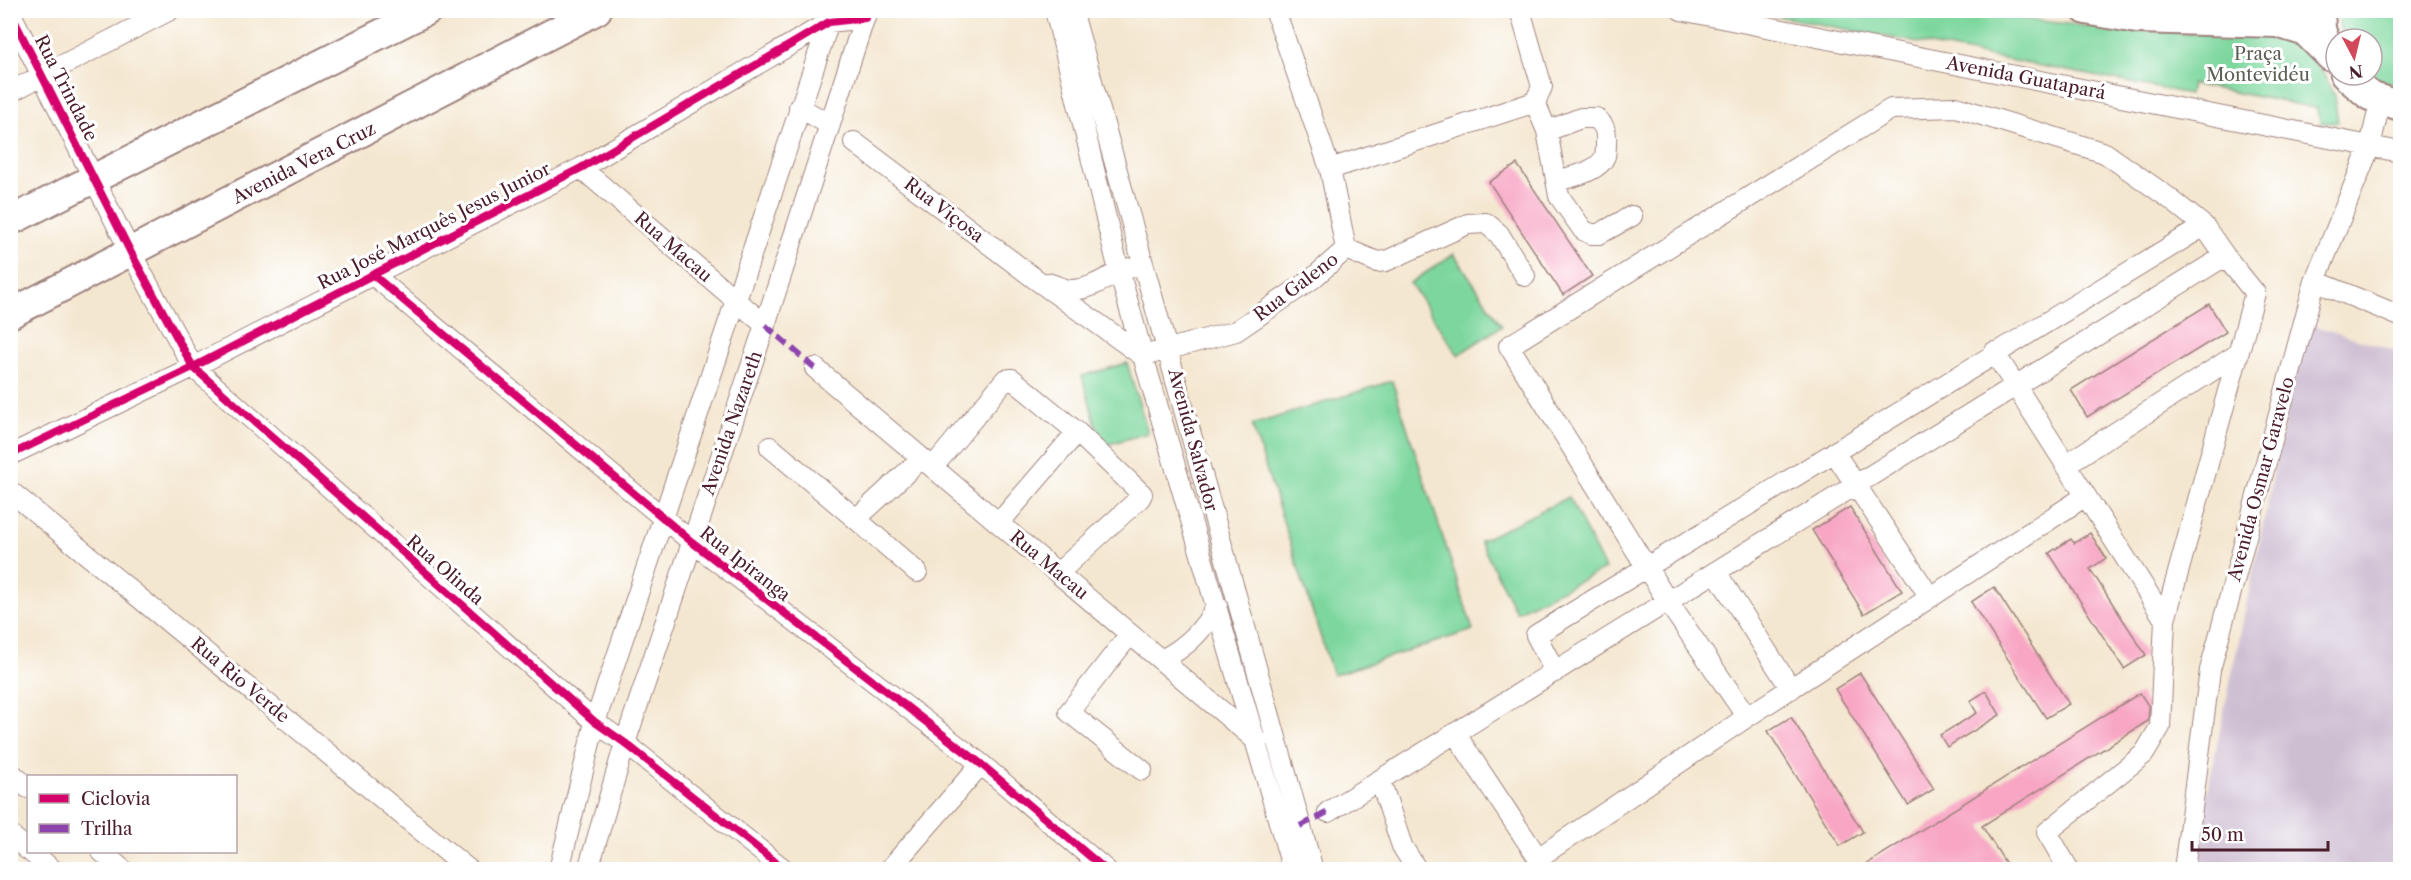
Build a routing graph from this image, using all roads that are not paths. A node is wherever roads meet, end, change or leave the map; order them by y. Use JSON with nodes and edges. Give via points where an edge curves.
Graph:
{"nodes":[{"id":1,"x":170,"y":10,"type":"edge"},
{"id":2,"x":428,"y":10,"type":"edge"},
{"id":3,"x":597,"y":10,"type":"edge"},
{"id":4,"x":1275,"y":10,"type":"edge"},
{"id":5,"x":1520,"y":10,"type":"edge"},
{"id":6,"x":1681,"y":10,"type":"edge"},
{"id":7,"x":2086,"y":10,"type":"edge"},
{"id":8,"x":2320,"y":10,"type":"edge"},
{"id":9,"x":1063,"y":11,"type":"edge"},
{"id":10,"x":10,"y":12,"type":"edge"},
{"id":11,"x":866,"y":14,"type":"edge"},
{"id":12,"x":830,"y":16,"type":"edge"},
{"id":13,"x":2324,"y":36,"type":"edge"},
{"id":14,"x":2324,"y":51,"type":"edge"},
{"id":15,"x":43,"y":76,"type":"junction"},
{"id":16,"x":2360,"y":87,"type":"edge"},
{"id":17,"x":10,"y":92,"type":"edge"},
{"id":18,"x":1535,"y":102,"type":"junction"},
{"id":19,"x":2391,"y":103,"type":"edge"},
{"id":20,"x":799,"y":107,"type":"junction"},
{"id":21,"x":830,"y":125,"type":"junction"},
{"id":22,"x":1547,"y":131,"type":"junction"},
{"id":23,"x":854,"y":142,"type":"dead end"},
{"id":24,"x":2370,"y":146,"type":"junction"},
{"id":25,"x":2400,"y":152,"type":"edge"},
{"id":26,"x":581,"y":168,"type":"junction"},
{"id":27,"x":1330,"y":169,"type":"junction"},
{"id":28,"x":94,"y":178,"type":"junction"},
{"id":29,"x":1556,"y":181,"type":"junction"},
{"id":30,"x":1632,"y":216,"type":"dead end"},
{"id":31,"x":10,"y":221,"type":"edge"},
{"id":32,"x":2204,"y":226,"type":"junction"},
{"id":33,"x":1346,"y":249,"type":"junction"},
{"id":34,"x":131,"y":253,"type":"junction"},
{"id":35,"x":2225,"y":256,"type":"junction"},
{"id":36,"x":1142,"y":265,"type":"junction"},
{"id":37,"x":1119,"y":271,"type":"junction"},
{"id":38,"x":372,"y":274,"type":"junction"},
{"id":39,"x":1525,"y":276,"type":"dead end"},
{"id":40,"x":1034,"y":278,"type":"junction"},
{"id":41,"x":2315,"y":281,"type":"junction"},
{"id":42,"x":736,"y":301,"type":"junction"},
{"id":43,"x":10,"y":314,"type":"edge"},
{"id":44,"x":2400,"y":315,"type":"edge"},
{"id":45,"x":765,"y":325,"type":"junction"},
{"id":46,"x":1168,"y":348,"type":"junction"},
{"id":47,"x":1994,"y":352,"type":"junction"},
{"id":48,"x":2238,"y":354,"type":"junction"},
{"id":49,"x":1143,"y":356,"type":"junction"},
{"id":50,"x":193,"y":367,"type":"junction"},
{"id":51,"x":815,"y":368,"type":"dead end"},
{"id":52,"x":2014,"y":388,"type":"junction"},
{"id":53,"x":1077,"y":432,"type":"junction"},
{"id":54,"x":770,"y":447,"type":"dead end"},
{"id":55,"x":1834,"y":452,"type":"junction"},
{"id":56,"x":10,"y":455,"type":"edge"},
{"id":57,"x":927,"y":462,"type":"junction"},
{"id":58,"x":2065,"y":465,"type":"junction"},
{"id":59,"x":1857,"y":485,"type":"junction"},
{"id":60,"x":10,"y":491,"type":"edge"},
{"id":61,"x":2085,"y":496,"type":"junction"},
{"id":62,"x":663,"y":519,"type":"junction"},
{"id":63,"x":856,"y":519,"type":"junction"},
{"id":64,"x":999,"y":523,"type":"junction"},
{"id":65,"x":692,"y":542,"type":"junction"},
{"id":66,"x":1647,"y":568,"type":"junction"},
{"id":67,"x":916,"y":572,"type":"dead end"},
{"id":68,"x":1716,"y":572,"type":"junction"},
{"id":69,"x":1058,"y":573,"type":"junction"},
{"id":70,"x":1930,"y":597,"type":"junction"},
{"id":71,"x":1668,"y":602,"type":"junction"},
{"id":72,"x":1217,"y":605,"type":"junction"},
{"id":73,"x":2164,"y":620,"type":"junction"},
{"id":74,"x":1130,"y":634,"type":"junction"},
{"id":75,"x":1161,"y":660,"type":"junction"},
{"id":76,"x":1555,"y":672,"type":"junction"},
{"id":77,"x":1791,"y":689,"type":"junction"},
{"id":78,"x":1747,"y":717,"type":"junction"},
{"id":79,"x":595,"y":722,"type":"junction"},
{"id":80,"x":1455,"y":733,"type":"junction"},
{"id":81,"x":1258,"y":742,"type":"junction"},
{"id":82,"x":625,"y":743,"type":"junction"},
{"id":83,"x":1282,"y":762,"type":"junction"},
{"id":84,"x":981,"y":764,"type":"junction"},
{"id":85,"x":1142,"y":770,"type":"dead end"},
{"id":86,"x":10,"y":772,"type":"edge"},
{"id":87,"x":1380,"y":780,"type":"junction"},
{"id":88,"x":27,"y":787,"type":"edge"},
{"id":89,"x":1328,"y":812,"type":"dead end"},
{"id":90,"x":10,"y":835,"type":"edge"},
{"id":91,"x":27,"y":849,"type":"edge"},
{"id":92,"x":32,"y":853,"type":"edge"},
{"id":93,"x":103,"y":853,"type":"edge"},
{"id":94,"x":53,"y":870,"type":"edge"},
{"id":95,"x":123,"y":870,"type":"edge"},
{"id":96,"x":469,"y":870,"type":"edge"},
{"id":97,"x":559,"y":870,"type":"edge"},
{"id":98,"x":588,"y":870,"type":"edge"},
{"id":99,"x":784,"y":870,"type":"edge"},
{"id":100,"x":889,"y":870,"type":"edge"},
{"id":101,"x":1106,"y":870,"type":"edge"},
{"id":102,"x":1293,"y":870,"type":"edge"},
{"id":103,"x":1313,"y":870,"type":"edge"},
{"id":104,"x":1417,"y":870,"type":"edge"},
{"id":105,"x":2069,"y":870,"type":"edge"},
{"id":106,"x":2184,"y":870,"type":"edge"}],
"edges":[{"from":1,"to":15,"type":"street"},
{"from":2,"to":28,"type":"highway"},
{"from":3,"to":34,"type":"highway","name":"Avenida Vera Cruz"},
{"from":4,"to":27,"type":"street","name":"Rua Galeno"},
{"from":5,"to":18,"type":"street","via":[[1542,87]]},
{"from":6,"to":24,"type":"street","name":"Avenida Guatapará"},
{"from":7,"to":14,"type":"highway","via":[[2137,19],[2277,23],[2306,32]]},
{"from":8,"to":13,"type":"highway"},
{"from":9,"to":36,"type":"street","name":"Avenida Salvador"},
{"from":9,"to":37,"type":"street","name":"Avenida Salvador"},
{"from":10,"to":15,"type":"street","name":"Rua Trindade"},
{"from":11,"to":12,"type":"street","name":"Rua José Marquês Jesus Junior"},
{"from":11,"to":21,"type":"street","name":"Avenida Nazareth"},
{"from":12,"to":20,"type":"street","name":"Avenida Nazareth"},
{"from":12,"to":26,"type":"street","name":"Rua José Marquês Jesus Junior"},
{"from":15,"to":17,"type":"street"},
{"from":15,"to":28,"type":"street","name":"Rua Trindade"},
{"from":16,"to":19,"type":"highway","via":[[2370,96]]},
{"from":18,"to":22,"type":"street"},
{"from":18,"to":27,"type":"street"},
{"from":19,"to":24,"type":"street","name":"Avenida Osmar Garavelo"},
{"from":20,"to":21,"type":"street"},
{"from":20,"to":42,"type":"street","name":"Avenida Nazareth"},
{"from":21,"to":45,"type":"street","name":"Avenida Nazareth"},
{"from":22,"to":29,"type":"street"},
{"from":22,"to":29,"type":"street","via":[[1581,118],[1596,118],[1604,125],[1605,156],[1599,165]]},
{"from":23,"to":40,"type":"street","name":"Rua Viçosa"},
{"from":24,"to":25,"type":"street","name":"Avenida Guatapará"},
{"from":24,"to":41,"type":"street","name":"Avenida Osmar Garavelo"},
{"from":26,"to":38,"type":"street","name":"Rua José Marquês Jesus Junior"},
{"from":26,"to":42,"type":"street","name":"Rua Macau"},
{"from":27,"to":33,"type":"street","name":"Rua Galeno"},
{"from":28,"to":31,"type":"highway"},
{"from":28,"to":34,"type":"street","name":"Rua Trindade"},
{"from":29,"to":30,"type":"street","via":[[1559,196],[1583,230],[1591,234],[1599,234]]},
{"from":32,"to":35,"type":"street"},
{"from":32,"to":47,"type":"street"},
{"from":32,"to":66,"type":"street","via":[[2105,153],[1956,107],[1891,109],[1881,115],[1509,346]]},
{"from":33,"to":39,"type":"street","via":[[1377,262],[1386,261],[1468,224],[1486,223],[1499,234]]},
{"from":33,"to":46,"type":"street","name":"Rua Galeno","via":[[1312,279],[1236,331]]},
{"from":34,"to":43,"type":"highway","name":"Avenida Vera Cruz"},
{"from":34,"to":50,"type":"street","name":"Rua Olinda"},
{"from":35,"to":48,"type":"street","via":[[2255,293]]},
{"from":35,"to":52,"type":"street"},
{"from":36,"to":37,"type":"street","name":"Rua Viçosa"},
{"from":36,"to":46,"type":"street","name":"Avenida Salvador"},
{"from":37,"to":40,"type":"street","name":"Rua Viçosa","via":[[1094,285],[1070,290]]},
{"from":37,"to":49,"type":"street","name":"Avenida Salvador"},
{"from":38,"to":50,"type":"street","name":"Rua José Marquês Jesus Junior"},
{"from":38,"to":62,"type":"street","name":"Rua Ipiranga"},
{"from":40,"to":49,"type":"street","name":"Rua Viçosa"},
{"from":41,"to":44,"type":"street"},
{"from":41,"to":106,"type":"street","name":"Avenida Osmar Garavelo","via":[[2210,670]]},
{"from":42,"to":45,"type":"street","name":"Rua Macau"},
{"from":42,"to":62,"type":"street","name":"Avenida Nazareth"},
{"from":45,"to":65,"type":"street","name":"Avenida Nazareth"},
{"from":46,"to":49,"type":"street","name":"Rua Galeno"},
{"from":46,"to":83,"type":"street","name":"Avenida Salvador"},
{"from":47,"to":52,"type":"street"},
{"from":47,"to":55,"type":"street"},
{"from":48,"to":58,"type":"street"},
{"from":48,"to":73,"type":"street"},
{"from":49,"to":72,"type":"street","name":"Avenida Salvador"},
{"from":50,"to":56,"type":"street","name":"Rua José Marquês Jesus Junior"},
{"from":50,"to":79,"type":"street","name":"Rua Olinda"},
{"from":51,"to":57,"type":"street","name":"Rua Macau"},
{"from":52,"to":58,"type":"street"},
{"from":52,"to":59,"type":"street"},
{"from":53,"to":57,"type":"street","via":[[1012,379],[1005,380]]},
{"from":53,"to":64,"type":"street"},
{"from":53,"to":69,"type":"street","via":[[1142,494]]},
{"from":54,"to":63,"type":"street"},
{"from":55,"to":59,"type":"street"},
{"from":55,"to":66,"type":"street"},
{"from":57,"to":63,"type":"street"},
{"from":57,"to":64,"type":"street","name":"Rua Macau"},
{"from":58,"to":61,"type":"street"},
{"from":59,"to":68,"type":"street"},
{"from":59,"to":70,"type":"street"},
{"from":60,"to":96,"type":"street","name":"Rua Rio Verde"},
{"from":61,"to":70,"type":"street"},
{"from":61,"to":73,"type":"street"},
{"from":62,"to":65,"type":"street","name":"Rua Ipiranga"},
{"from":62,"to":79,"type":"street","name":"Avenida Nazareth"},
{"from":63,"to":67,"type":"street"},
{"from":64,"to":69,"type":"street","name":"Rua Macau"},
{"from":65,"to":82,"type":"street","name":"Avenida Nazareth"},
{"from":65,"to":84,"type":"street","name":"Rua Ipiranga"},
{"from":66,"to":71,"type":"street"},
{"from":66,"to":76,"type":"street","via":[[1536,634]]},
{"from":68,"to":71,"type":"street"},
{"from":68,"to":77,"type":"street"},
{"from":69,"to":74,"type":"street","name":"Rua Macau"},
{"from":70,"to":77,"type":"street"},
{"from":71,"to":76,"type":"street"},
{"from":71,"to":78,"type":"street"},
{"from":72,"to":75,"type":"street","via":[[1192,640]]},
{"from":72,"to":81,"type":"street","name":"Avenida Salvador"},
{"from":73,"to":105,"type":"street","via":[[2160,727],[2144,754],[2047,832]]},
{"from":74,"to":75,"type":"street","name":"Rua Macau"},
{"from":74,"to":85,"type":"street","via":[[1069,712]]},
{"from":75,"to":81,"type":"street","name":"Rua Macau"},
{"from":76,"to":80,"type":"street"},
{"from":77,"to":78,"type":"street"},
{"from":78,"to":80,"type":"street","via":[[1538,858]]},
{"from":79,"to":82,"type":"street","name":"Rua Olinda"},
{"from":79,"to":97,"type":"street","name":"Avenida Nazareth"},
{"from":80,"to":87,"type":"street"},
{"from":81,"to":83,"type":"street","name":"Rua Macau"},
{"from":81,"to":102,"type":"street","name":"Avenida Salvador"},
{"from":82,"to":98,"type":"street","name":"Avenida Nazareth"},
{"from":82,"to":99,"type":"street","name":"Rua Olinda"},
{"from":83,"to":103,"type":"street","name":"Avenida Salvador"},
{"from":84,"to":100,"type":"street"},
{"from":84,"to":101,"type":"street","name":"Rua Ipiranga"},
{"from":86,"to":88,"type":"street"},
{"from":87,"to":89,"type":"street"},
{"from":87,"to":104,"type":"street","via":[[1401,846]]},
{"from":90,"to":91,"type":"street"},
{"from":92,"to":94,"type":"street"},
{"from":93,"to":95,"type":"street"}]}
